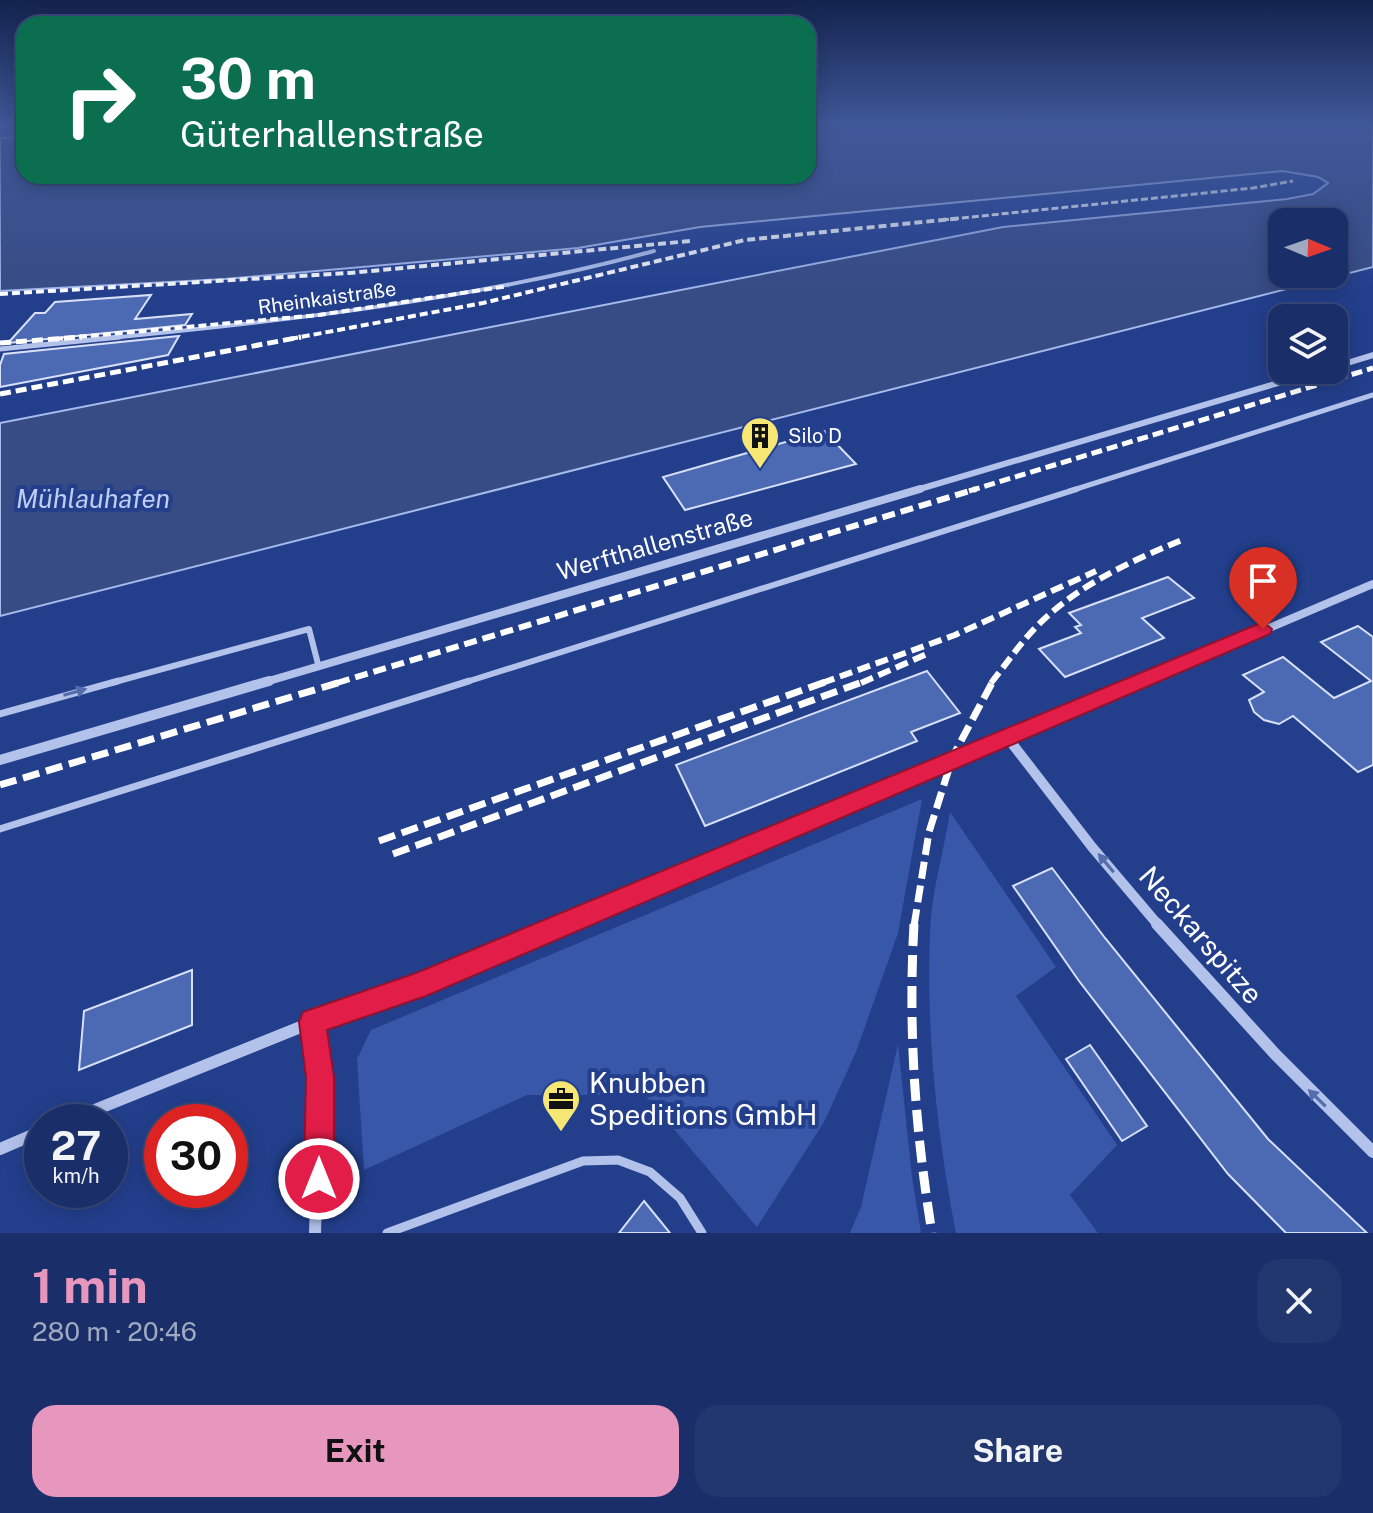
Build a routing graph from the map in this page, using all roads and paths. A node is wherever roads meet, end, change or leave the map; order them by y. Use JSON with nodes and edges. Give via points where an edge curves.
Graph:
{"nodes":[{"id":1,"x":654,"y":251,"type":"dead end"},
{"id":2,"x":0,"y":349,"type":"edge"},
{"id":3,"x":1373,"y":355,"type":"edge"},
{"id":4,"x":1348,"y":363,"type":"edge"},
{"id":5,"x":1274,"y":384,"type":"edge"},
{"id":6,"x":1373,"y":395,"type":"edge"},
{"id":7,"x":1373,"y":584,"type":"edge"},
{"id":8,"x":318,"y":664,"type":"junction"},
{"id":9,"x":0,"y":714,"type":"edge"},
{"id":10,"x":1007,"y":737,"type":"junction"},
{"id":11,"x":0,"y":760,"type":"edge"},
{"id":12,"x":0,"y":829,"type":"edge"},
{"id":13,"x":313,"y":1022,"type":"junction"},
{"id":14,"x":110,"y":1104,"type":"edge"},
{"id":15,"x":24,"y":1139,"type":"edge"},
{"id":16,"x":0,"y":1149,"type":"edge"},
{"id":17,"x":1373,"y":1152,"type":"edge"},
{"id":18,"x":315,"y":1233,"type":"edge"},
{"id":19,"x":387,"y":1233,"type":"edge"},
{"id":20,"x":702,"y":1233,"type":"edge"}],
"edges":[{"from":1,"to":2,"type":"lane","name":"Rheinkaistraße","via":[[404,302]]},
{"from":3,"to":4,"type":"street"},
{"from":5,"to":8,"type":"street","name":"Werfthallenstraße"},
{"from":6,"to":12,"type":"lane"},
{"from":7,"to":10,"type":"street"},
{"from":9,"to":8,"type":"lane","one_way":true,"via":[[309,629]]},
{"from":8,"to":11,"type":"street","name":"Werfthallenstraße"},
{"from":10,"to":13,"type":"street","via":[[417,986]]},
{"from":17,"to":10,"type":"street","name":"Neckarspitze","one_way":true,"via":[[1192,965]]},
{"from":13,"to":14,"type":"street"},
{"from":13,"to":18,"type":"street","via":[[320,1077]]},
{"from":15,"to":16,"type":"street"},
{"from":19,"to":20,"type":"lane","via":[[583,1161],[618,1160],[650,1172],[670,1189]]}]}
